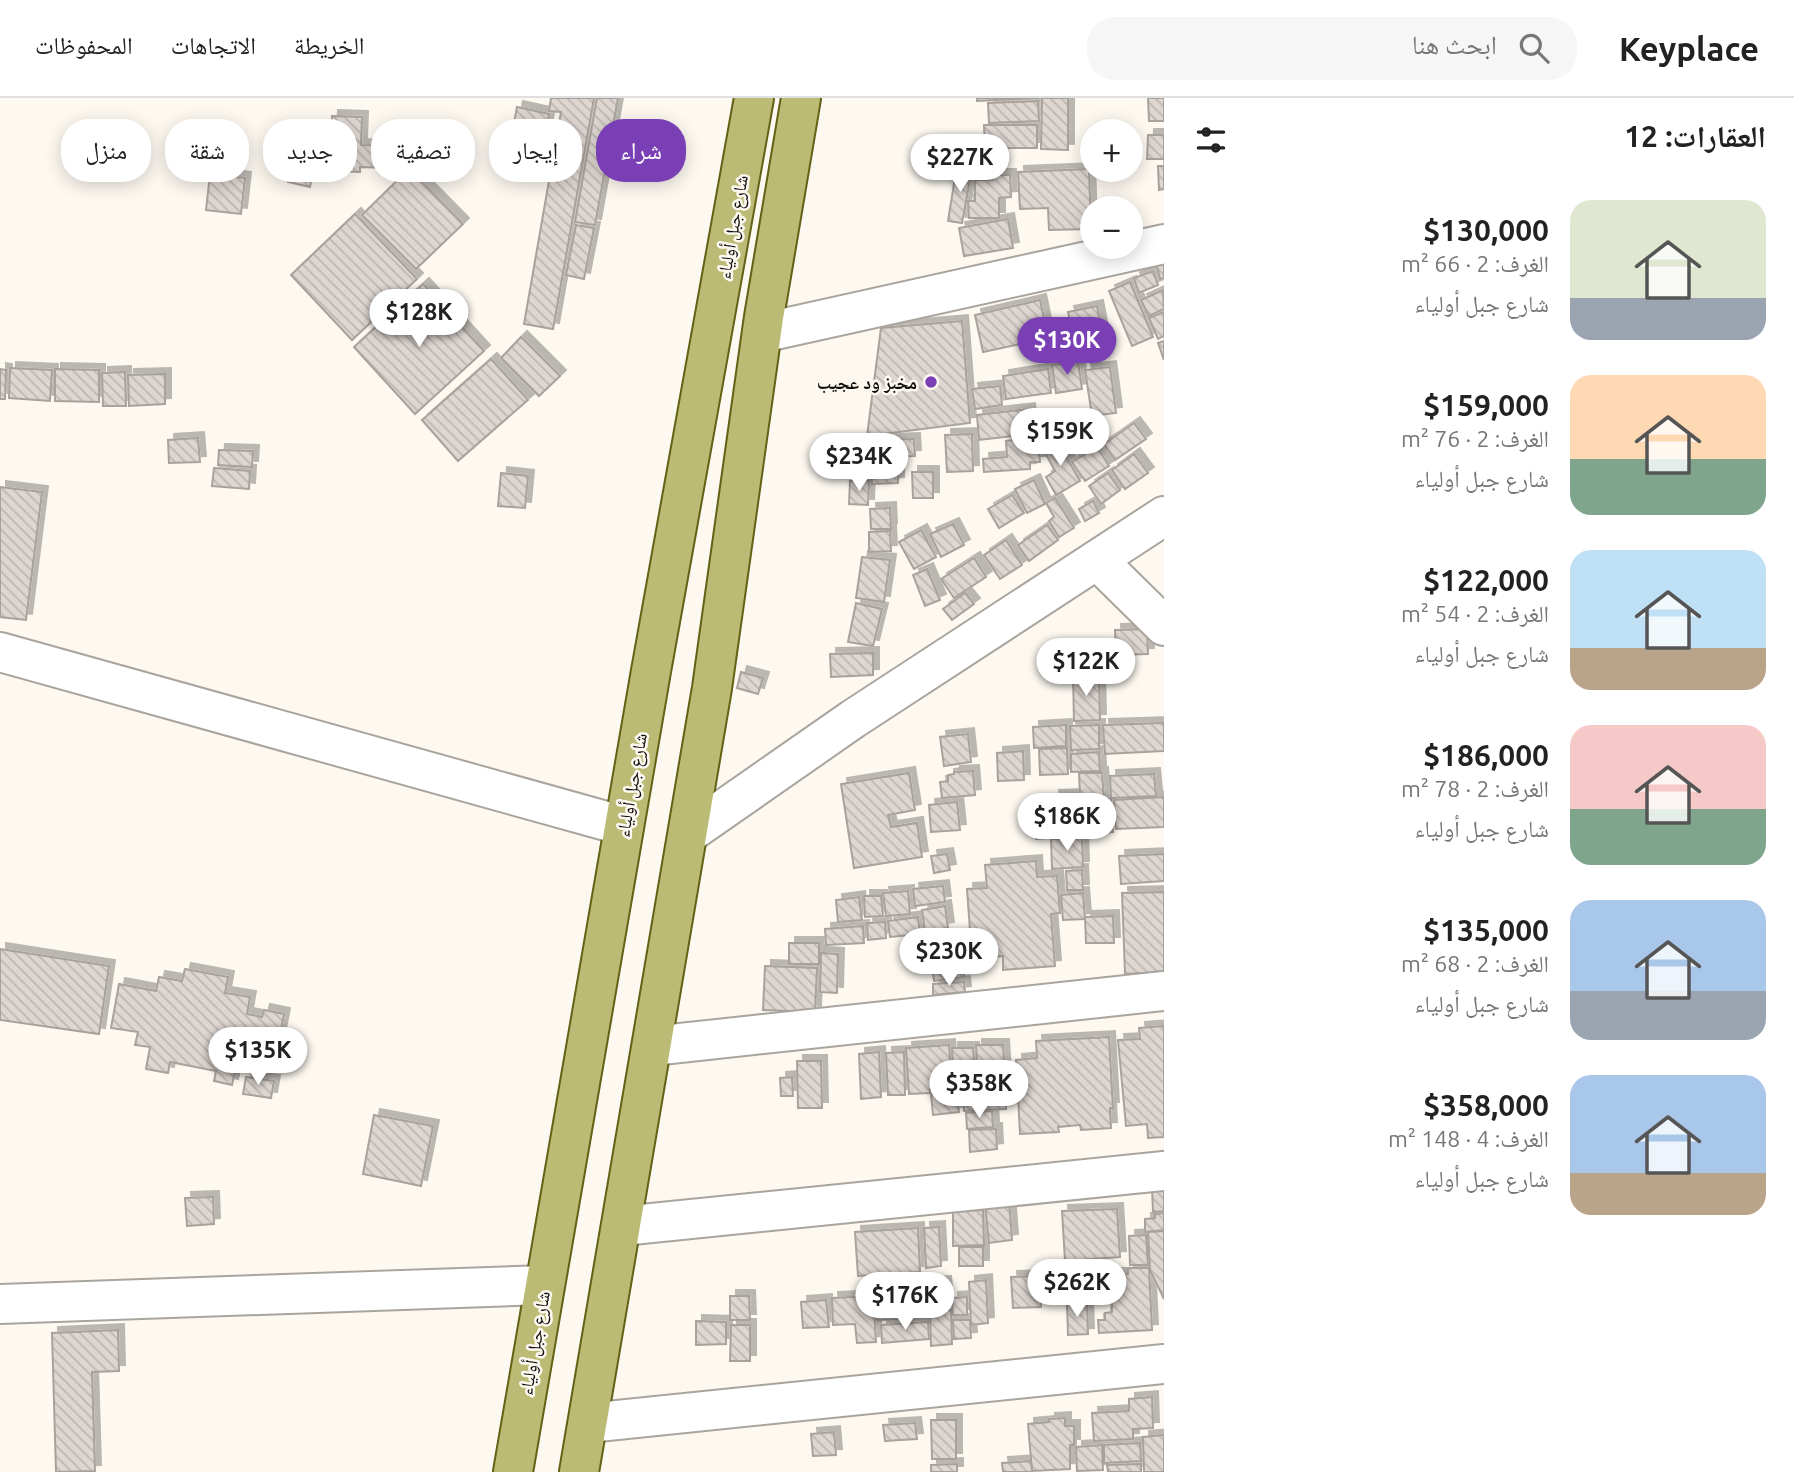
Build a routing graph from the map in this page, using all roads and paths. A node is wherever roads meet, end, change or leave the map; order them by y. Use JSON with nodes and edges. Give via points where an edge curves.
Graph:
{"nodes":[{"id":1,"x":754,"y":98,"type":"edge"},
{"id":2,"x":801,"y":98,"type":"edge"},
{"id":3,"x":1164,"y":244,"type":"edge"},
{"id":4,"x":762,"y":333,"type":"junction"},
{"id":5,"x":1164,"y":516,"type":"edge"},
{"id":6,"x":1097,"y":560,"type":"junction"},
{"id":7,"x":1164,"y":626,"type":"edge"},
{"id":8,"x":0,"y":652,"type":"edge"},
{"id":9,"x":624,"y":826,"type":"junction"},
{"id":10,"x":688,"y":834,"type":"junction"},
{"id":11,"x":1164,"y":991,"type":"edge"},
{"id":12,"x":652,"y":1046,"type":"junction"},
{"id":13,"x":1164,"y":1171,"type":"edge"},
{"id":14,"x":622,"y":1226,"type":"junction"},
{"id":15,"x":544,"y":1285,"type":"junction"},
{"id":16,"x":0,"y":1304,"type":"edge"},
{"id":17,"x":1164,"y":1364,"type":"edge"},
{"id":18,"x":588,"y":1423,"type":"junction"},
{"id":19,"x":513,"y":1472,"type":"edge"},
{"id":20,"x":579,"y":1472,"type":"edge"}],
"edges":[{"from":1,"to":9,"type":"main road","name":"شارع جبل أولياء"},
{"from":2,"to":4,"type":"main road"},
{"from":3,"to":4,"type":"street"},
{"from":4,"to":10,"type":"main road"},
{"from":5,"to":6,"type":"street"},
{"from":6,"to":7,"type":"street"},
{"from":6,"to":10,"type":"street","via":[[853,719]]},
{"from":8,"to":9,"type":"street"},
{"from":9,"to":15,"type":"main road","name":"شارع جبل أولياء"},
{"from":10,"to":12,"type":"main road"},
{"from":11,"to":12,"type":"street"},
{"from":12,"to":14,"type":"main road"},
{"from":13,"to":14,"type":"street"},
{"from":14,"to":18,"type":"main road"},
{"from":15,"to":16,"type":"street"},
{"from":15,"to":19,"type":"main road","name":"شارع جبل أولياء"},
{"from":17,"to":18,"type":"street"},
{"from":18,"to":20,"type":"main road"}]}
